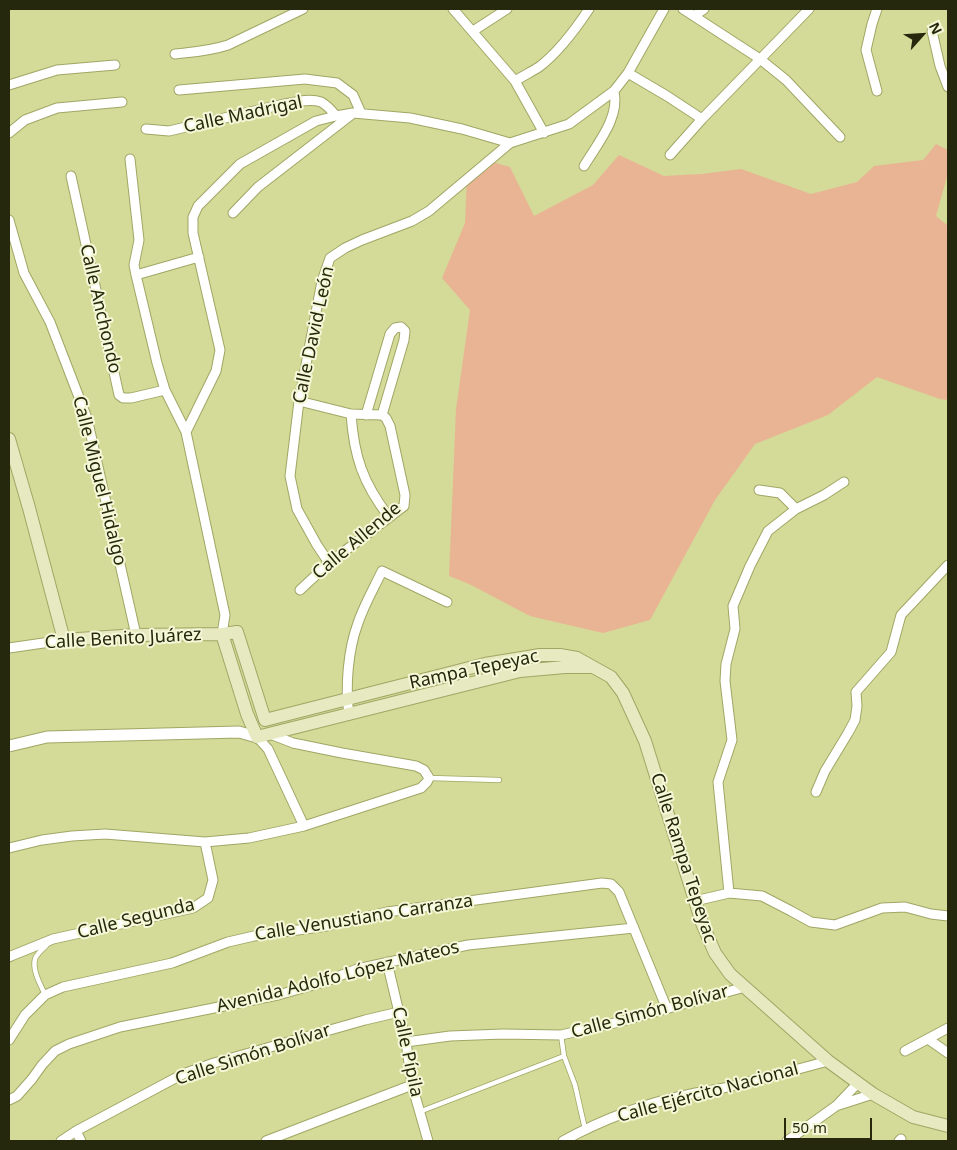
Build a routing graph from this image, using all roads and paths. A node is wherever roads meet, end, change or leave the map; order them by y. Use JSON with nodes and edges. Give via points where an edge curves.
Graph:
{"nodes":[{"id":1,"x":303,"y":9,"type":"edge"},
{"id":2,"x":453,"y":9,"type":"edge"},
{"id":3,"x":507,"y":9,"type":"edge"},
{"id":4,"x":589,"y":9,"type":"edge"},
{"id":5,"x":664,"y":9,"type":"edge"},
{"id":6,"x":683,"y":9,"type":"edge"},
{"id":7,"x":704,"y":9,"type":"edge"},
{"id":8,"x":809,"y":9,"type":"edge"},
{"id":9,"x":877,"y":9,"type":"edge"},
{"id":10,"x":694,"y":16,"type":"junction"},
{"id":11,"x":932,"y":31,"type":"dead end"},
{"id":12,"x":474,"y":32,"type":"junction"},
{"id":13,"x":175,"y":54,"type":"dead end"},
{"id":14,"x":760,"y":59,"type":"junction"},
{"id":15,"x":115,"y":65,"type":"dead end"},
{"id":16,"x":628,"y":73,"type":"junction"},
{"id":17,"x":515,"y":81,"type":"junction"},
{"id":18,"x":9,"y":85,"type":"edge"},
{"id":19,"x":948,"y":87,"type":"edge"},
{"id":20,"x":179,"y":90,"type":"dead end"},
{"id":21,"x":614,"y":91,"type":"junction"},
{"id":22,"x":877,"y":91,"type":"dead end"},
{"id":23,"x":122,"y":102,"type":"dead end"},
{"id":24,"x":357,"y":113,"type":"junction"},
{"id":25,"x":336,"y":116,"type":"junction"},
{"id":26,"x":702,"y":119,"type":"junction"},
{"id":27,"x":146,"y":129,"type":"dead end"},
{"id":28,"x":544,"y":132,"type":"junction"},
{"id":29,"x":9,"y":133,"type":"edge"},
{"id":30,"x":840,"y":137,"type":"dead end"},
{"id":31,"x":510,"y":143,"type":"junction"},
{"id":32,"x":670,"y":155,"type":"dead end"},
{"id":33,"x":130,"y":159,"type":"dead end"},
{"id":34,"x":584,"y":166,"type":"dead end"},
{"id":35,"x":71,"y":176,"type":"dead end"},
{"id":36,"x":233,"y":213,"type":"dead end"},
{"id":37,"x":9,"y":220,"type":"edge"},
{"id":38,"x":199,"y":257,"type":"junction"},
{"id":39,"x":136,"y":275,"type":"junction"},
{"id":40,"x":165,"y":390,"type":"junction"},
{"id":41,"x":299,"y":401,"type":"junction"},
{"id":42,"x":351,"y":414,"type":"junction"},
{"id":43,"x":366,"y":415,"type":"junction"},
{"id":44,"x":382,"y":416,"type":"junction"},
{"id":45,"x":186,"y":432,"type":"junction"},
{"id":46,"x":9,"y":439,"type":"edge"},
{"id":47,"x":844,"y":482,"type":"dead end"},
{"id":48,"x":759,"y":490,"type":"dead end"},
{"id":49,"x":796,"y":509,"type":"junction"},
{"id":50,"x":389,"y":517,"type":"junction"},
{"id":51,"x":330,"y":562,"type":"junction"},
{"id":52,"x":948,"y":565,"type":"edge"},
{"id":53,"x":300,"y":590,"type":"dead end"},
{"id":54,"x":447,"y":602,"type":"dead end"},
{"id":55,"x":226,"y":615,"type":"junction"},
{"id":56,"x":237,"y":632,"type":"junction"},
{"id":57,"x":222,"y":634,"type":"junction"},
{"id":58,"x":136,"y":635,"type":"junction"},
{"id":59,"x":64,"y":640,"type":"junction"},
{"id":60,"x":9,"y":648,"type":"edge"},
{"id":61,"x":593,"y":667,"type":"junction"},
{"id":62,"x":347,"y":699,"type":"junction"},
{"id":63,"x":350,"y":714,"type":"junction"},
{"id":64,"x":265,"y":720,"type":"junction"},
{"id":65,"x":252,"y":724,"type":"junction"},
{"id":66,"x":239,"y":732,"type":"junction"},
{"id":67,"x":264,"y":735,"type":"junction"},
{"id":68,"x":9,"y":746,"type":"edge"},
{"id":69,"x":429,"y":778,"type":"junction"},
{"id":70,"x":499,"y":780,"type":"dead end"},
{"id":71,"x":816,"y":792,"type":"dead end"},
{"id":72,"x":304,"y":826,"type":"junction"},
{"id":73,"x":205,"y":842,"type":"junction"},
{"id":74,"x":9,"y":848,"type":"edge"},
{"id":75,"x":729,"y":892,"type":"junction"},
{"id":76,"x":695,"y":901,"type":"junction"},
{"id":77,"x":948,"y":916,"type":"edge"},
{"id":78,"x":634,"y":928,"type":"junction"},
{"id":79,"x":54,"y":939,"type":"junction"},
{"id":80,"x":9,"y":958,"type":"edge"},
{"id":81,"x":387,"y":962,"type":"junction"},
{"id":82,"x":745,"y":987,"type":"junction"},
{"id":83,"x":46,"y":995,"type":"junction"},
{"id":84,"x":667,"y":1009,"type":"junction"},
{"id":85,"x":399,"y":1012,"type":"junction"},
{"id":86,"x":948,"y":1028,"type":"edge"},
{"id":87,"x":561,"y":1035,"type":"junction"},
{"id":88,"x":928,"y":1039,"type":"junction"},
{"id":89,"x":9,"y":1040,"type":"edge"},
{"id":90,"x":406,"y":1042,"type":"junction"},
{"id":91,"x":904,"y":1051,"type":"dead end"},
{"id":92,"x":948,"y":1052,"type":"edge"},
{"id":93,"x":564,"y":1056,"type":"junction"},
{"id":94,"x":828,"y":1061,"type":"junction"},
{"id":95,"x":858,"y":1083,"type":"junction"},
{"id":96,"x":412,"y":1085,"type":"junction"},
{"id":97,"x":873,"y":1094,"type":"junction"},
{"id":98,"x":9,"y":1100,"type":"edge"},
{"id":99,"x":836,"y":1106,"type":"junction"},
{"id":100,"x":419,"y":1112,"type":"junction"},
{"id":101,"x":948,"y":1126,"type":"edge"},
{"id":102,"x":585,"y":1130,"type":"junction"},
{"id":103,"x":76,"y":1131,"type":"junction"},
{"id":104,"x":61,"y":1141,"type":"edge"},
{"id":105,"x":81,"y":1141,"type":"edge"},
{"id":106,"x":266,"y":1141,"type":"edge"},
{"id":107,"x":428,"y":1141,"type":"edge"},
{"id":108,"x":563,"y":1141,"type":"edge"},
{"id":109,"x":787,"y":1141,"type":"edge"}],
"edges":[{"from":1,"to":13,"type":"street","via":[[228,45]]},
{"from":2,"to":12,"type":"street"},
{"from":3,"to":12,"type":"street"},
{"from":4,"to":17,"type":"street","via":[[548,59]]},
{"from":5,"to":16,"type":"street"},
{"from":6,"to":10,"type":"street"},
{"from":7,"to":10,"type":"street"},
{"from":8,"to":14,"type":"street"},
{"from":9,"to":22,"type":"street","via":[[866,50]]},
{"from":10,"to":14,"type":"street"},
{"from":11,"to":19,"type":"street"},
{"from":12,"to":17,"type":"street"},
{"from":14,"to":26,"type":"street"},
{"from":14,"to":30,"type":"street","via":[[786,80]]},
{"from":15,"to":18,"type":"street","via":[[57,70]]},
{"from":16,"to":21,"type":"street"},
{"from":16,"to":26,"type":"street"},
{"from":17,"to":28,"type":"street"},
{"from":20,"to":24,"type":"street","via":[[321,80],[337,83],[353,95]]},
{"from":21,"to":28,"type":"street","via":[[569,124]]},
{"from":21,"to":34,"type":"street","via":[[613,118]]},
{"from":23,"to":29,"type":"street","via":[[57,108],[25,120]]},
{"from":24,"to":25,"type":"street"},
{"from":24,"to":31,"type":"street","via":[[410,118]]},
{"from":24,"to":36,"type":"street","via":[[258,187]]},
{"from":25,"to":27,"type":"street","name":"Calle Madrigal","via":[[321,102],[311,101],[284,104],[169,131]]},
{"from":25,"to":38,"type":"street","via":[[316,121],[240,164],[198,206],[193,217],[193,233]]},
{"from":26,"to":32,"type":"street"},
{"from":28,"to":31,"type":"street"},
{"from":31,"to":41,"type":"street","name":"Calle David León","via":[[429,211],[345,248],[330,258],[322,281]]},
{"from":33,"to":39,"type":"street","via":[[139,240],[134,265]]},
{"from":35,"to":40,"type":"street","name":"Calle Anchondo","via":[[119,394],[131,398]]},
{"from":37,"to":58,"type":"street","name":"Calle Miguel Hidalgo","via":[[24,273],[50,322],[87,418]]},
{"from":38,"to":39,"type":"street"},
{"from":38,"to":45,"type":"street","via":[[220,350],[216,371]]},
{"from":39,"to":40,"type":"street"},
{"from":40,"to":45,"type":"street"},
{"from":41,"to":42,"type":"street"},
{"from":41,"to":51,"type":"street","name":"Calle David León","via":[[290,476],[297,509]]},
{"from":42,"to":43,"type":"street"},
{"from":42,"to":50,"type":"street","via":[[361,469],[368,486]]},
{"from":43,"to":44,"type":"street"},
{"from":43,"to":44,"type":"street","via":[[390,334],[401,327],[405,331],[404,340]]},
{"from":44,"to":50,"type":"street","name":"Calle Allende","via":[[390,426],[404,495],[404,506]]},
{"from":45,"to":55,"type":"street"},
{"from":46,"to":59,"type":"main road"},
{"from":47,"to":49,"type":"street"},
{"from":48,"to":49,"type":"street","via":[[780,493]]},
{"from":49,"to":75,"type":"street","via":[[768,531],[733,606],[735,629],[725,682],[732,740],[718,782]]},
{"from":50,"to":51,"type":"street","name":"Calle Allende"},
{"from":51,"to":53,"type":"street","name":"Calle Allende"},
{"from":52,"to":71,"type":"street","via":[[902,615],[891,652],[856,692],[855,720],[825,770]]},
{"from":54,"to":62,"type":"street","via":[[382,571],[358,624],[349,659]]},
{"from":55,"to":56,"type":"street"},
{"from":55,"to":57,"type":"street"},
{"from":56,"to":57,"type":"main road","name":"Calle Benito Juárez"},
{"from":56,"to":64,"type":"main road"},
{"from":57,"to":58,"type":"main road","name":"Calle Benito Juárez"},
{"from":57,"to":65,"type":"main road"},
{"from":58,"to":59,"type":"main road","name":"Calle Benito Juárez"},
{"from":59,"to":60,"type":"street","name":"Calle Benito Juárez"},
{"from":61,"to":62,"type":"main road","name":"Rampa Tepeyac","via":[[577,658],[540,655],[485,664]]},
{"from":61,"to":63,"type":"main road","name":"Rampa Tepeyac","via":[[520,671]]},
{"from":61,"to":76,"type":"main road","name":"Calle Rampa Tepeyac","via":[[611,677],[624,693],[645,741]]},
{"from":62,"to":63,"type":"street"},
{"from":62,"to":64,"type":"main road","name":"Rampa Tepeyac"},
{"from":63,"to":67,"type":"main road","name":"Rampa Tepeyac"},
{"from":64,"to":65,"type":"street"},
{"from":64,"to":67,"type":"street"},
{"from":65,"to":66,"type":"street"},
{"from":65,"to":67,"type":"main road"},
{"from":66,"to":67,"type":"street"},
{"from":66,"to":68,"type":"street","via":[[47,737]]},
{"from":67,"to":69,"type":"street","via":[[416,766]]},
{"from":67,"to":72,"type":"street"},
{"from":69,"to":70,"type":"lane"},
{"from":69,"to":72,"type":"street","via":[[421,788]]},
{"from":72,"to":73,"type":"street","via":[[249,838]]},
{"from":73,"to":74,"type":"street","via":[[105,834],[49,839]]},
{"from":73,"to":79,"type":"street","name":"Calle Segunda","via":[[213,880],[208,898],[193,908]]},
{"from":75,"to":76,"type":"street"},
{"from":75,"to":77,"type":"street","via":[[762,896],[811,922],[836,925],[882,908],[905,907]]},
{"from":76,"to":82,"type":"main road","name":"Calle Rampa Tepeyac","via":[[715,953],[730,974]]},
{"from":78,"to":81,"type":"street","name":"Avenida Adolfo López Mateos","via":[[468,945]]},
{"from":78,"to":83,"type":"street","name":"Calle Venustiano Carranza","via":[[619,892],[611,884],[602,883],[387,912],[327,926],[254,936],[172,963],[63,987]]},
{"from":78,"to":84,"type":"street","name":"Calle Venustiano Carranza"},
{"from":79,"to":80,"type":"street","name":"Calle Segunda"},
{"from":79,"to":83,"type":"lane","via":[[36,959],[35,970]]},
{"from":81,"to":85,"type":"street","name":"Calle Pípila"},
{"from":81,"to":98,"type":"street","name":"Avenida Adolfo López Mateos","via":[[278,995],[120,1027],[69,1044],[55,1051],[17,1096]]},
{"from":82,"to":84,"type":"street","name":"Calle Simón Bolívar"},
{"from":82,"to":94,"type":"main road","name":"Calle Rampa Tepeyac"},
{"from":83,"to":89,"type":"street","name":"Calle Venustiano Carranza","via":[[25,1016]]},
{"from":84,"to":87,"type":"street","name":"Calle Simón Bolívar"},
{"from":85,"to":90,"type":"street","name":"Calle Pípila"},
{"from":85,"to":103,"type":"street","name":"Calle Simón Bolívar","via":[[183,1074]]},
{"from":86,"to":88,"type":"street"},
{"from":87,"to":90,"type":"street","name":"Calle Simón Bolívar","via":[[503,1034]]},
{"from":87,"to":93,"type":"lane"},
{"from":88,"to":91,"type":"street"},
{"from":88,"to":92,"type":"street"},
{"from":90,"to":96,"type":"street","name":"Calle Pípila"},
{"from":93,"to":100,"type":"lane"},
{"from":93,"to":102,"type":"lane","via":[[575,1085]]},
{"from":94,"to":95,"type":"main road","name":"Calle Rampa Tepeyac"},
{"from":94,"to":102,"type":"street","name":"Calle Ejército Nacional","via":[[663,1101]]},
{"from":95,"to":97,"type":"main road","name":"Calle Rampa Tepeyac"},
{"from":95,"to":99,"type":"street"},
{"from":96,"to":100,"type":"street","name":"Calle Pípila"},
{"from":96,"to":106,"type":"street"},
{"from":97,"to":99,"type":"street"},
{"from":97,"to":101,"type":"main road","name":"Calle Rampa Tepeyac","via":[[913,1117]]},
{"from":99,"to":109,"type":"street"},
{"from":100,"to":107,"type":"street","name":"Calle Pípila"},
{"from":102,"to":108,"type":"street","name":"Calle Ejército Nacional"},
{"from":103,"to":104,"type":"street","name":"Calle Simón Bolívar"},
{"from":103,"to":105,"type":"street"}]}
